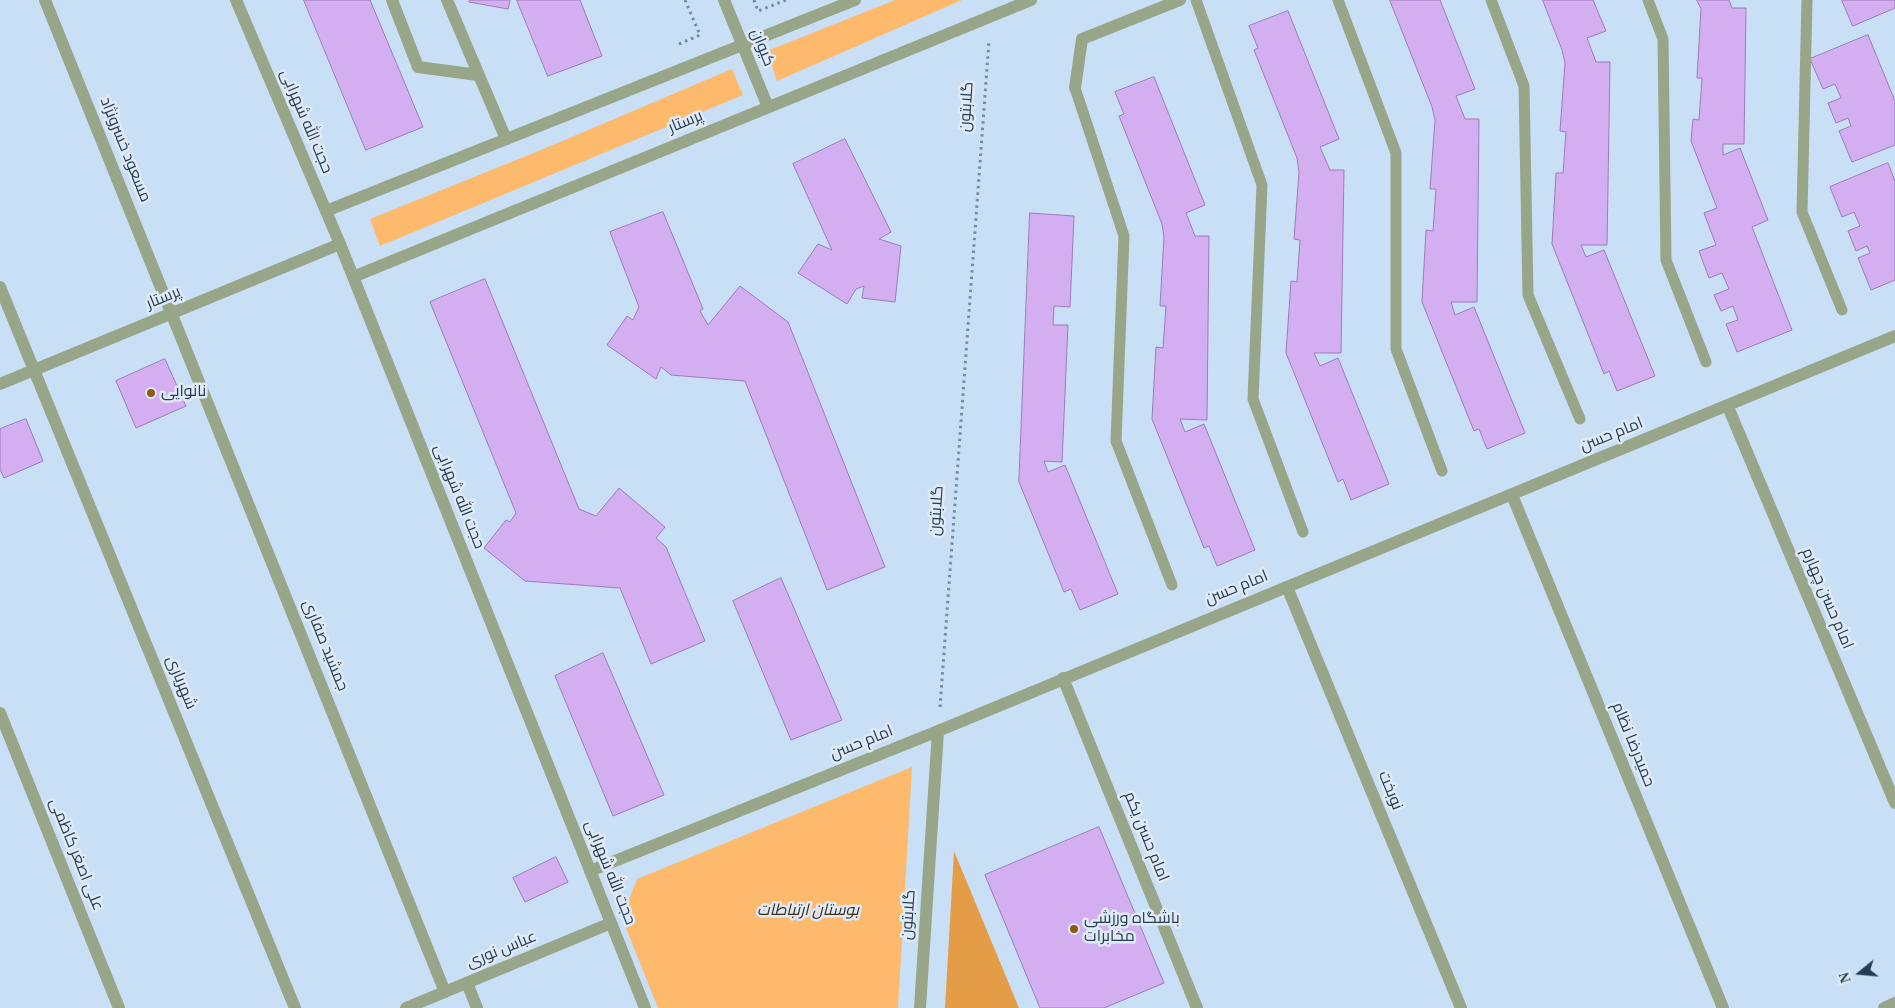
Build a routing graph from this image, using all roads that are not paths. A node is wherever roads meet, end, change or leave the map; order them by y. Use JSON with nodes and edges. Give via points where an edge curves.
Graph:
{"nodes":[{"id":1,"x":45,"y":0,"type":"edge"},
{"id":2,"x":236,"y":0,"type":"edge"},
{"id":3,"x":392,"y":0,"type":"edge"},
{"id":4,"x":447,"y":0,"type":"edge"},
{"id":5,"x":724,"y":0,"type":"edge"},
{"id":6,"x":855,"y":0,"type":"edge"},
{"id":7,"x":1032,"y":0,"type":"edge"},
{"id":8,"x":1180,"y":0,"type":"edge"},
{"id":9,"x":1196,"y":0,"type":"edge"},
{"id":10,"x":1338,"y":0,"type":"edge"},
{"id":11,"x":1491,"y":0,"type":"edge"},
{"id":12,"x":1648,"y":0,"type":"edge"},
{"id":13,"x":1807,"y":0,"type":"edge"},
{"id":14,"x":742,"y":45,"type":"junction"},
{"id":15,"x":478,"y":75,"type":"junction"},
{"id":16,"x":1074,"y":88,"type":"joint"},
{"id":17,"x":768,"y":107,"type":"junction"},
{"id":18,"x":506,"y":139,"type":"junction"},
{"id":19,"x":326,"y":211,"type":"junction"},
{"id":20,"x":340,"y":244,"type":"junction"},
{"id":21,"x":352,"y":277,"type":"junction"},
{"id":22,"x":0,"y":286,"type":"edge"},
{"id":23,"x":1842,"y":310,"type":"dead end"},
{"id":24,"x":173,"y":313,"type":"junction"},
{"id":25,"x":1895,"y":336,"type":"edge"},
{"id":26,"x":1706,"y":362,"type":"dead end"},
{"id":27,"x":34,"y":370,"type":"junction"},
{"id":28,"x":0,"y":384,"type":"edge"},
{"id":29,"x":1728,"y":407,"type":"junction"},
{"id":30,"x":1580,"y":419,"type":"dead end"},
{"id":31,"x":1442,"y":470,"type":"dead end"},
{"id":32,"x":1512,"y":495,"type":"junction"},
{"id":33,"x":1303,"y":532,"type":"dead end"},
{"id":34,"x":1172,"y":585,"type":"dead end"},
{"id":35,"x":1287,"y":586,"type":"junction"},
{"id":36,"x":1063,"y":678,"type":"junction"},
{"id":37,"x":0,"y":713,"type":"edge"},
{"id":38,"x":938,"y":730,"type":"junction"},
{"id":39,"x":1895,"y":803,"type":"edge"},
{"id":40,"x":590,"y":871,"type":"junction"},
{"id":41,"x":612,"y":924,"type":"junction"},
{"id":42,"x":467,"y":983,"type":"junction"},
{"id":43,"x":445,"y":992,"type":"junction"},
{"id":44,"x":1895,"y":1003,"type":"edge"},
{"id":45,"x":119,"y":1008,"type":"edge"},
{"id":46,"x":295,"y":1008,"type":"edge"},
{"id":47,"x":406,"y":1008,"type":"edge"},
{"id":48,"x":477,"y":1008,"type":"edge"},
{"id":49,"x":645,"y":1008,"type":"edge"},
{"id":50,"x":920,"y":1008,"type":"edge"},
{"id":51,"x":1197,"y":1008,"type":"edge"},
{"id":52,"x":1461,"y":1008,"type":"edge"},
{"id":53,"x":1722,"y":1008,"type":"edge"},
{"id":54,"x":1884,"y":1008,"type":"edge"}],
"edges":[{"from":1,"to":24,"type":"street","name":"مسعود خسرونژاد"},
{"from":2,"to":19,"type":"street","name":"حجت الله شهرابی"},
{"from":3,"to":15,"type":"street","via":[[418,67]]},
{"from":4,"to":15,"type":"street"},
{"from":5,"to":14,"type":"street","name":"کیوان"},
{"from":6,"to":14,"type":"street"},
{"from":7,"to":17,"type":"street","name":"پرستار"},
{"from":8,"to":16,"type":"street","via":[[1082,39]]},
{"from":9,"to":33,"type":"lane","via":[[1262,185],[1253,399]]},
{"from":10,"to":31,"type":"lane","via":[[1396,153],[1396,349]]},
{"from":11,"to":30,"type":"lane","via":[[1524,86],[1528,295]]},
{"from":12,"to":26,"type":"lane","via":[[1663,39],[1666,260]]},
{"from":13,"to":23,"type":"lane","via":[[1802,212]]},
{"from":14,"to":17,"type":"street","name":"کیوان"},
{"from":14,"to":18,"type":"street"},
{"from":15,"to":18,"type":"street"},
{"from":16,"to":34,"type":"lane","via":[[1124,236],[1116,441]]},
{"from":17,"to":21,"type":"street","name":"پرستار"},
{"from":18,"to":19,"type":"street"},
{"from":19,"to":20,"type":"street","name":"حجت الله شهرابی"},
{"from":20,"to":21,"type":"street","name":"حجت الله شهرابی"},
{"from":20,"to":24,"type":"street","name":"پرستار"},
{"from":21,"to":40,"type":"street","name":"حجت الله شهرابی"},
{"from":22,"to":27,"type":"street","name":"شهریاری"},
{"from":24,"to":27,"type":"street","name":"پرستار"},
{"from":24,"to":43,"type":"street","name":"جمشید صفاری"},
{"from":25,"to":29,"type":"street","name":"امام حسن"},
{"from":27,"to":28,"type":"street","name":"پرستار"},
{"from":27,"to":46,"type":"street","name":"شهریاری"},
{"from":29,"to":32,"type":"street","name":"امام حسن"},
{"from":29,"to":39,"type":"street","name":"امام حسن چهارم"},
{"from":32,"to":35,"type":"street","name":"امام حسن"},
{"from":32,"to":53,"type":"street","name":"حمیدرضا نظام"},
{"from":35,"to":36,"type":"street","name":"امام حسن"},
{"from":35,"to":52,"type":"street","name":"نوبخت"},
{"from":36,"to":38,"type":"street","name":"امام حسن"},
{"from":36,"to":51,"type":"street","name":"امام حسن یکم"},
{"from":37,"to":45,"type":"street","name":"علی اصغر کاظمی"},
{"from":38,"to":40,"type":"street","name":"امام حسن"},
{"from":38,"to":50,"type":"street","name":"گلابتون"},
{"from":40,"to":41,"type":"street","name":"حجت الله شهرابی"},
{"from":41,"to":42,"type":"street","name":"عباس نوری"},
{"from":41,"to":49,"type":"street","name":"حجت الله شهرابی"},
{"from":42,"to":43,"type":"street","name":"عباس نوری"},
{"from":42,"to":48,"type":"street"},
{"from":43,"to":47,"type":"street","name":"عباس نوری"},
{"from":44,"to":54,"type":"street"}]}
